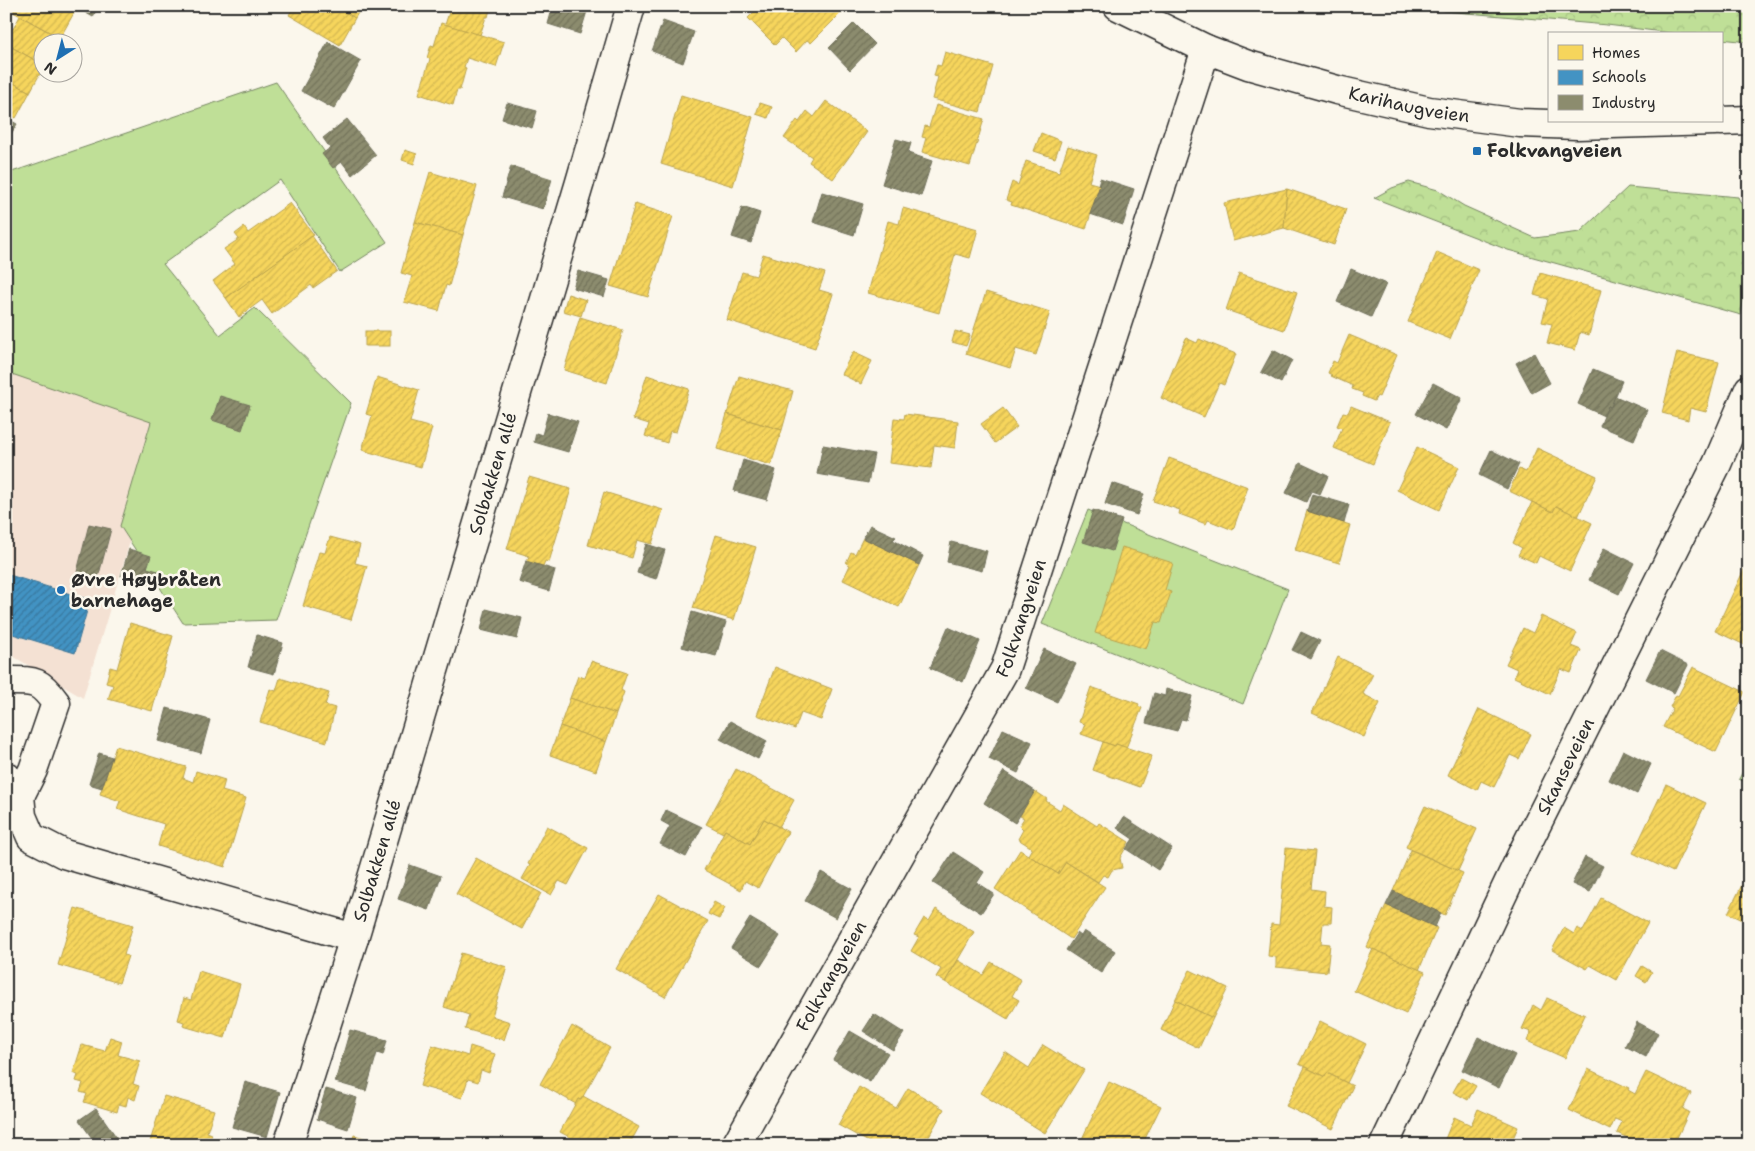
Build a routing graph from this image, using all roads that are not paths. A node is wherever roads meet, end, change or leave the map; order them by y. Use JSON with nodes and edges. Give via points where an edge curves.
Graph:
{"nodes":[{"id":1,"x":631,"y":6,"type":"edge"},
{"id":2,"x":1118,"y":6,"type":"edge"},
{"id":3,"x":1206,"y":49,"type":"junction"},
{"id":4,"x":1749,"y":120,"type":"edge"},
{"id":5,"x":1722,"y":121,"type":"edge"},
{"id":6,"x":1680,"y":122,"type":"edge"},
{"id":7,"x":1749,"y":389,"type":"edge"},
{"id":8,"x":6,"y":680,"type":"edge"},
{"id":9,"x":13,"y":786,"type":"edge"},
{"id":10,"x":354,"y":938,"type":"junction"},
{"id":11,"x":288,"y":1145,"type":"edge"},
{"id":12,"x":736,"y":1145,"type":"edge"},
{"id":13,"x":1384,"y":1145,"type":"edge"}],
"edges":[{"from":1,"to":10,"type":"street","name":"Solbakken allé"},
{"from":2,"to":3,"type":"street","name":"Karihaugveien"},
{"from":3,"to":6,"type":"street","name":"Karihaugveien","via":[[1248,65],[1337,90],[1468,117],[1577,125]]},
{"from":3,"to":12,"type":"street","name":"Folkvangveien","via":[[1005,669]]},
{"from":4,"to":5,"type":"street"},
{"from":7,"to":13,"type":"street","name":"Skanseveien","via":[[1717,464],[1522,854]]},
{"from":8,"to":9,"type":"street","name":"Solbakken allé","via":[[32,681],[46,689],[56,703],[33,770]]},
{"from":9,"to":10,"type":"street","name":"Solbakken allé","via":[[31,837],[64,854]]},
{"from":10,"to":11,"type":"street","name":"Solbakken allé"}]}
